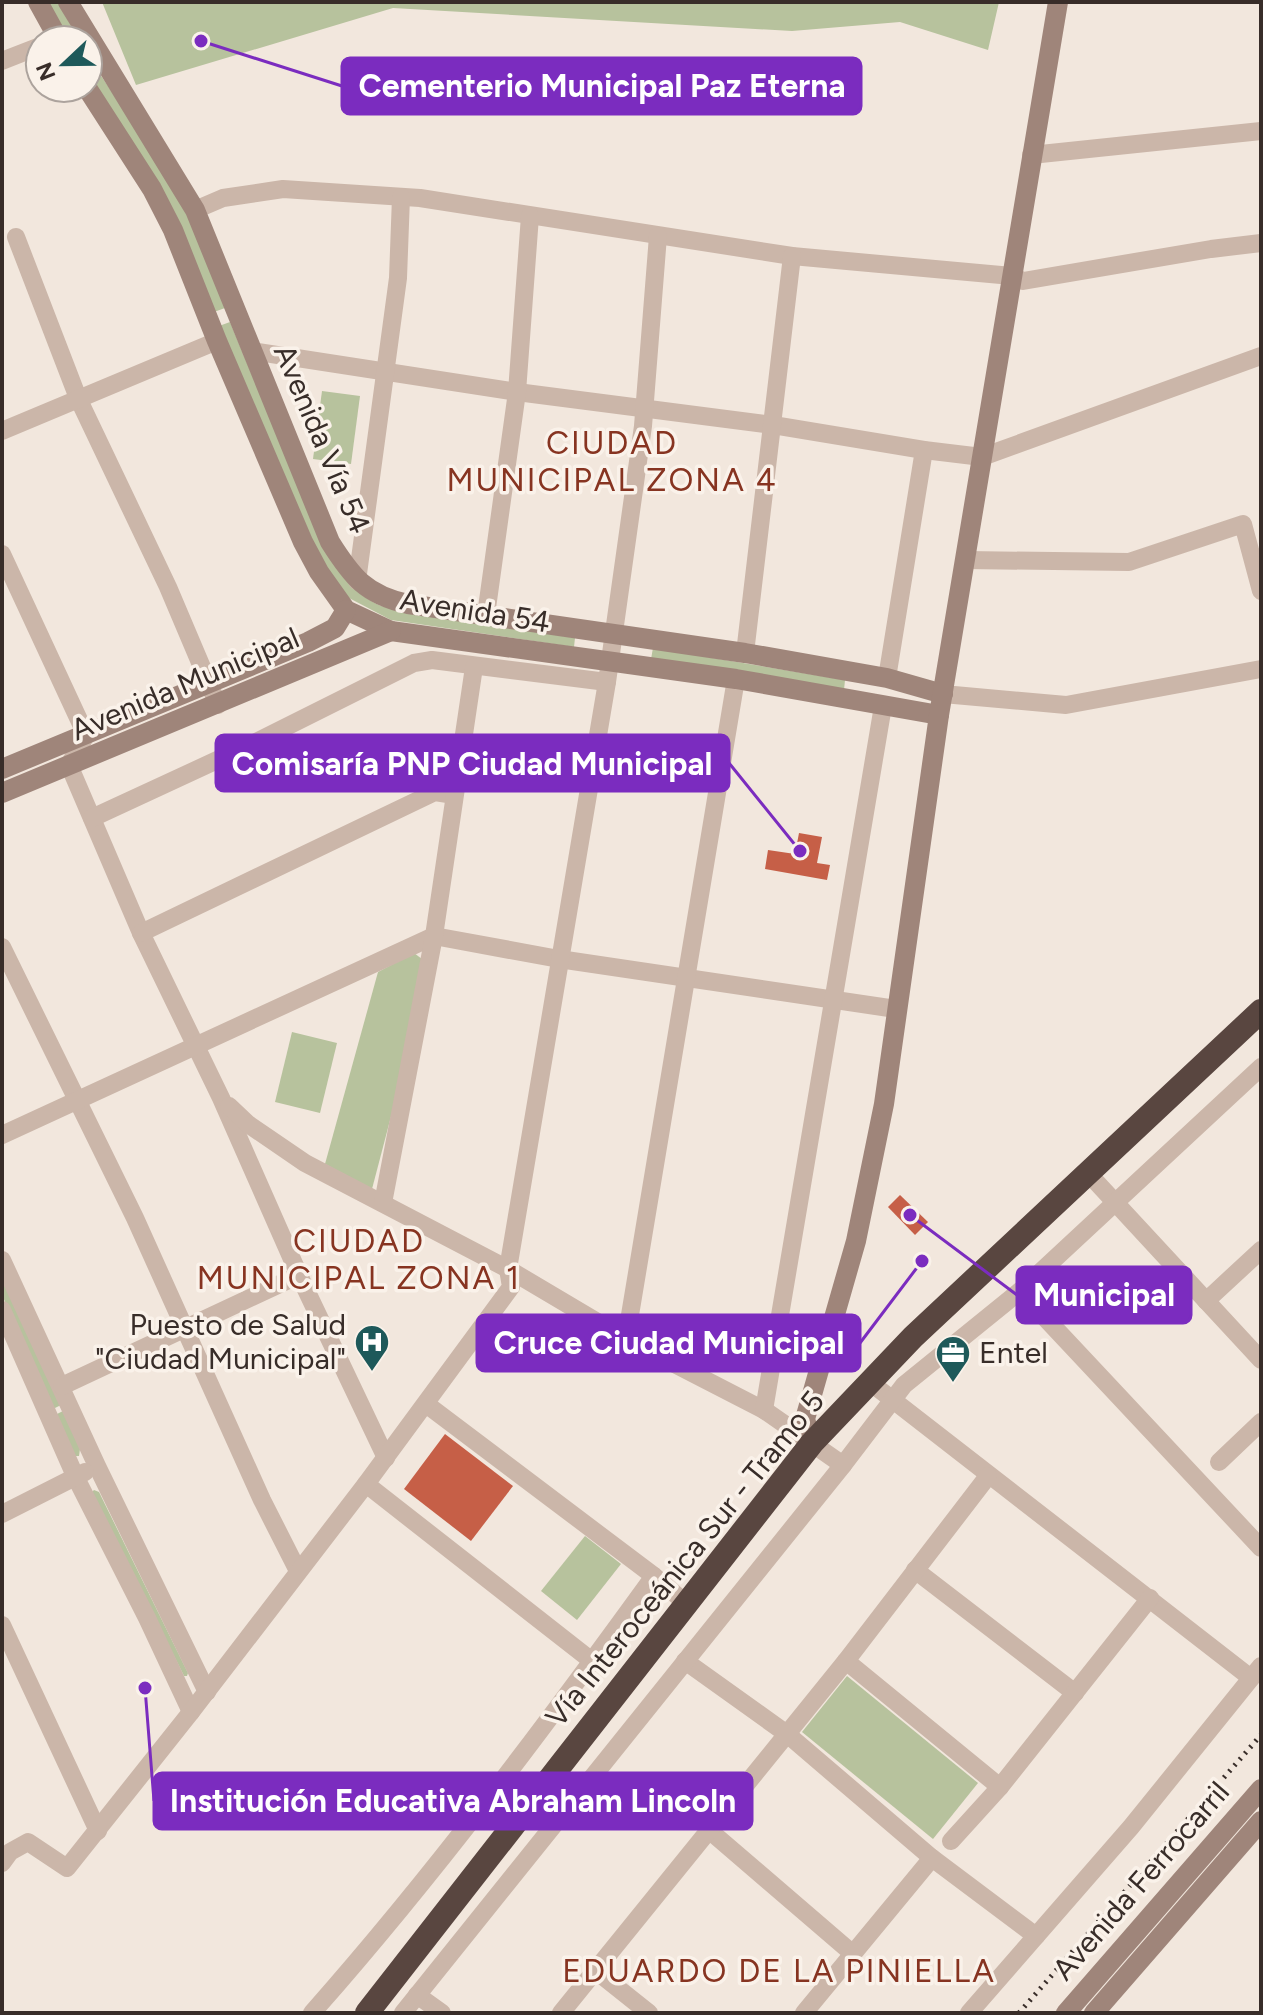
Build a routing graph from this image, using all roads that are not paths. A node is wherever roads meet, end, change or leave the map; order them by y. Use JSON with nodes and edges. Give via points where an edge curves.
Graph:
{"nodes":[{"id":1,"x":38,"y":2,"type":"edge"},
{"id":2,"x":68,"y":2,"type":"edge"},
{"id":3,"x":1058,"y":2,"type":"edge"},
{"id":4,"x":46,"y":24,"type":"edge"},
{"id":5,"x":24,"y":52,"type":"edge"},
{"id":6,"x":2,"y":61,"type":"edge"},
{"id":7,"x":97,"y":104,"type":"edge"},
{"id":8,"x":1261,"y":131,"type":"edge"},
{"id":9,"x":1031,"y":155,"type":"junction"},
{"id":10,"x":401,"y":197,"type":"junction"},
{"id":11,"x":195,"y":210,"type":"junction"},
{"id":12,"x":530,"y":216,"type":"junction"},
{"id":13,"x":658,"y":236,"type":"junction"},
{"id":14,"x":16,"y":237,"type":"dead end"},
{"id":15,"x":1261,"y":243,"type":"edge"},
{"id":16,"x":792,"y":256,"type":"junction"},
{"id":17,"x":1012,"y":276,"type":"junction"},
{"id":18,"x":217,"y":341,"type":"junction"},
{"id":19,"x":251,"y":351,"type":"junction"},
{"id":20,"x":1261,"y":356,"type":"edge"},
{"id":21,"x":384,"y":372,"type":"junction"},
{"id":22,"x":517,"y":392,"type":"junction"},
{"id":23,"x":78,"y":398,"type":"junction"},
{"id":24,"x":644,"y":409,"type":"junction"},
{"id":25,"x":773,"y":425,"type":"junction"},
{"id":26,"x":2,"y":431,"type":"edge"},
{"id":27,"x":924,"y":450,"type":"junction"},
{"id":28,"x":982,"y":457,"type":"junction"},
{"id":29,"x":2,"y":554,"type":"edge"},
{"id":30,"x":966,"y":560,"type":"junction"},
{"id":31,"x":357,"y":581,"type":"junction"},
{"id":32,"x":1261,"y":591,"type":"edge"},
{"id":33,"x":346,"y":610,"type":"junction"},
{"id":34,"x":486,"y":615,"type":"junction"},
{"id":35,"x":391,"y":631,"type":"junction"},
{"id":36,"x":614,"y":634,"type":"junction"},
{"id":37,"x":745,"y":653,"type":"junction"},
{"id":38,"x":474,"y":667,"type":"junction"},
{"id":39,"x":1261,"y":669,"type":"edge"},
{"id":40,"x":609,"y":672,"type":"junction"},
{"id":41,"x":887,"y":678,"type":"junction"},
{"id":42,"x":736,"y":679,"type":"junction"},
{"id":43,"x":209,"y":684,"type":"junction"},
{"id":44,"x":943,"y":694,"type":"junction"},
{"id":45,"x":218,"y":705,"type":"junction"},
{"id":46,"x":883,"y":706,"type":"junction"},
{"id":47,"x":939,"y":715,"type":"junction"},
{"id":48,"x":86,"y":735,"type":"junction"},
{"id":49,"x":69,"y":765,"type":"junction"},
{"id":50,"x":2,"y":769,"type":"edge"},
{"id":51,"x":2,"y":793,"type":"edge"},
{"id":52,"x":454,"y":795,"type":"junction"},
{"id":53,"x":92,"y":818,"type":"junction"},
{"id":54,"x":141,"y":933,"type":"junction"},
{"id":55,"x":434,"y":936,"type":"junction"},
{"id":56,"x":2,"y":947,"type":"edge"},
{"id":57,"x":559,"y":959,"type":"junction"},
{"id":58,"x":687,"y":978,"type":"junction"},
{"id":59,"x":834,"y":1001,"type":"junction"},
{"id":60,"x":896,"y":1009,"type":"junction"},
{"id":61,"x":1261,"y":1011,"type":"edge"},
{"id":62,"x":196,"y":1045,"type":"junction"},
{"id":63,"x":1261,"y":1067,"type":"edge"},
{"id":64,"x":221,"y":1098,"type":"junction"},
{"id":65,"x":77,"y":1102,"type":"junction"},
{"id":66,"x":2,"y":1135,"type":"edge"},
{"id":67,"x":1087,"y":1172,"type":"junction"},
{"id":68,"x":383,"y":1203,"type":"junction"},
{"id":69,"x":1115,"y":1204,"type":"junction"},
{"id":70,"x":1261,"y":1250,"type":"edge"},
{"id":71,"x":2,"y":1260,"type":"edge"},
{"id":72,"x":508,"y":1269,"type":"junction"},
{"id":73,"x":299,"y":1275,"type":"junction"},
{"id":74,"x":1020,"y":1291,"type":"junction"},
{"id":75,"x":1206,"y":1301,"type":"junction"},
{"id":76,"x":2,"y":1310,"type":"edge"},
{"id":77,"x":186,"y":1330,"type":"junction"},
{"id":78,"x":626,"y":1339,"type":"junction"},
{"id":79,"x":1261,"y":1360,"type":"edge"},
{"id":80,"x":871,"y":1383,"type":"junction"},
{"id":81,"x":62,"y":1386,"type":"junction"},
{"id":82,"x":894,"y":1400,"type":"junction"},
{"id":83,"x":426,"y":1404,"type":"junction"},
{"id":84,"x":764,"y":1410,"type":"junction"},
{"id":85,"x":1261,"y":1422,"type":"edge"},
{"id":86,"x":812,"y":1443,"type":"junction"},
{"id":87,"x":386,"y":1458,"type":"junction"},
{"id":88,"x":1219,"y":1462,"type":"dead end"},
{"id":89,"x":843,"y":1465,"type":"junction"},
{"id":90,"x":97,"y":1466,"type":"junction"},
{"id":91,"x":988,"y":1476,"type":"junction"},
{"id":92,"x":76,"y":1478,"type":"junction"},
{"id":93,"x":366,"y":1484,"type":"junction"},
{"id":94,"x":2,"y":1514,"type":"edge"},
{"id":95,"x":1261,"y":1548,"type":"edge"},
{"id":96,"x":915,"y":1570,"type":"junction"},
{"id":97,"x":298,"y":1571,"type":"junction"},
{"id":98,"x":654,"y":1576,"type":"junction"},
{"id":99,"x":1150,"y":1598,"type":"junction"},
{"id":100,"x":688,"y":1605,"type":"junction"},
{"id":101,"x":2,"y":1625,"type":"edge"},
{"id":102,"x":592,"y":1661,"type":"junction"},
{"id":103,"x":685,"y":1661,"type":"junction"},
{"id":104,"x":846,"y":1661,"type":"junction"},
{"id":105,"x":1256,"y":1672,"type":"edge"},
{"id":106,"x":207,"y":1692,"type":"junction"},
{"id":107,"x":1075,"y":1693,"type":"junction"},
{"id":108,"x":191,"y":1712,"type":"junction"},
{"id":109,"x":787,"y":1734,"type":"junction"},
{"id":110,"x":1000,"y":1787,"type":"junction"},
{"id":111,"x":1261,"y":1789,"type":"edge"},
{"id":112,"x":1261,"y":1821,"type":"edge"},
{"id":113,"x":98,"y":1831,"type":"junction"},
{"id":114,"x":710,"y":1831,"type":"junction"},
{"id":115,"x":951,"y":1841,"type":"dead end"},
{"id":116,"x":1253,"y":1844,"type":"edge"},
{"id":117,"x":932,"y":1858,"type":"junction"},
{"id":118,"x":2,"y":1863,"type":"edge"},
{"id":119,"x":1036,"y":1936,"type":"junction"},
{"id":120,"x":852,"y":1953,"type":"junction"},
{"id":121,"x":595,"y":1970,"type":"junction"},
{"id":122,"x":417,"y":1995,"type":"junction"},
{"id":123,"x":312,"y":2013,"type":"edge"},
{"id":124,"x":367,"y":2013,"type":"edge"},
{"id":125,"x":403,"y":2013,"type":"edge"},
{"id":126,"x":442,"y":2013,"type":"edge"},
{"id":127,"x":561,"y":2013,"type":"edge"},
{"id":128,"x":649,"y":2013,"type":"edge"},
{"id":129,"x":804,"y":2013,"type":"edge"},
{"id":130,"x":969,"y":2013,"type":"edge"},
{"id":131,"x":1066,"y":2013,"type":"edge"},
{"id":132,"x":1094,"y":2013,"type":"edge"}],
"edges":[{"from":1,"to":4,"type":"main road"},
{"from":2,"to":11,"type":"main road","name":"Avenida Vía 54"},
{"from":3,"to":9,"type":"main road"},
{"from":5,"to":6,"type":"street"},
{"from":7,"to":18,"type":"main road","name":"Avenida 54","via":[[163,208]]},
{"from":8,"to":9,"type":"street"},
{"from":9,"to":17,"type":"main road"},
{"from":10,"to":11,"type":"street","via":[[283,189],[223,198]]},
{"from":10,"to":12,"type":"street"},
{"from":10,"to":21,"type":"street","via":[[398,278]]},
{"from":11,"to":19,"type":"main road","name":"Avenida Vía 54"},
{"from":12,"to":13,"type":"street"},
{"from":12,"to":22,"type":"street"},
{"from":13,"to":16,"type":"street"},
{"from":13,"to":24,"type":"street"},
{"from":14,"to":23,"type":"street"},
{"from":15,"to":17,"type":"street","via":[[1023,281]]},
{"from":16,"to":17,"type":"street"},
{"from":16,"to":25,"type":"street"},
{"from":17,"to":28,"type":"main road"},
{"from":18,"to":23,"type":"street"},
{"from":18,"to":33,"type":"main road","name":"Avenida 54","via":[[303,542]]},
{"from":19,"to":21,"type":"street"},
{"from":19,"to":31,"type":"main road","name":"Avenida Vía 54","via":[[330,542]]},
{"from":20,"to":28,"type":"street"},
{"from":21,"to":22,"type":"street"},
{"from":21,"to":31,"type":"street"},
{"from":22,"to":24,"type":"street"},
{"from":22,"to":34,"type":"street"},
{"from":23,"to":26,"type":"street"},
{"from":23,"to":43,"type":"street"},
{"from":24,"to":25,"type":"street"},
{"from":24,"to":36,"type":"street"},
{"from":25,"to":27,"type":"street"},
{"from":25,"to":37,"type":"street"},
{"from":27,"to":28,"type":"street"},
{"from":27,"to":41,"type":"street"},
{"from":28,"to":30,"type":"main road"},
{"from":29,"to":48,"type":"street"},
{"from":30,"to":32,"type":"street","via":[[1129,562],[1243,524]]},
{"from":30,"to":44,"type":"main road"},
{"from":31,"to":34,"type":"main road","name":"Avenida Vía 54","via":[[392,601]]},
{"from":33,"to":35,"type":"main road","name":"Avenida 54"},
{"from":33,"to":43,"type":"main road","name":"Avenida Municipal","via":[[326,633]]},
{"from":34,"to":36,"type":"main road","name":"Avenida Vía 54"},
{"from":35,"to":40,"type":"main road","name":"Avenida 54"},
{"from":35,"to":45,"type":"main road","name":"Avenida Municipal"},
{"from":36,"to":37,"type":"main road","name":"Avenida Vía 54"},
{"from":36,"to":40,"type":"street"},
{"from":37,"to":41,"type":"main road","name":"Avenida Vía 54"},
{"from":38,"to":40,"type":"street"},
{"from":38,"to":52,"type":"street"},
{"from":38,"to":53,"type":"street","via":[[432,660],[414,663]]},
{"from":39,"to":44,"type":"street","via":[[1066,705]]},
{"from":40,"to":42,"type":"main road","name":"Avenida 54"},
{"from":40,"to":57,"type":"street"},
{"from":41,"to":44,"type":"main road","name":"Avenida Vía 54"},
{"from":42,"to":46,"type":"main road","name":"Avenida 54"},
{"from":42,"to":58,"type":"street"},
{"from":43,"to":45,"type":"street"},
{"from":43,"to":48,"type":"main road","name":"Avenida Municipal"},
{"from":44,"to":47,"type":"main road"},
{"from":45,"to":49,"type":"main road","name":"Avenida Municipal"},
{"from":46,"to":47,"type":"main road","name":"Avenida 54"},
{"from":46,"to":59,"type":"street"},
{"from":47,"to":60,"type":"main road"},
{"from":48,"to":49,"type":"street"},
{"from":48,"to":50,"type":"main road","name":"Avenida Municipal"},
{"from":49,"to":51,"type":"main road","name":"Avenida Municipal"},
{"from":49,"to":53,"type":"street"},
{"from":52,"to":54,"type":"street","via":[[435,792]]},
{"from":52,"to":55,"type":"street"},
{"from":53,"to":54,"type":"street"},
{"from":54,"to":62,"type":"street"},
{"from":55,"to":57,"type":"street"},
{"from":55,"to":62,"type":"street"},
{"from":55,"to":68,"type":"street"},
{"from":56,"to":65,"type":"street"},
{"from":57,"to":58,"type":"street"},
{"from":57,"to":72,"type":"street"},
{"from":58,"to":59,"type":"street"},
{"from":58,"to":78,"type":"street"},
{"from":59,"to":60,"type":"street"},
{"from":59,"to":84,"type":"street"},
{"from":60,"to":86,"type":"main road","via":[[884,1104],[856,1241],[805,1419]]},
{"from":61,"to":67,"type":"highway","name":"Vía Interoceánica Sur - Tramo 5"},
{"from":62,"to":64,"type":"street"},
{"from":62,"to":65,"type":"street"},
{"from":63,"to":69,"type":"street"},
{"from":64,"to":68,"type":"street","via":[[274,1144]]},
{"from":64,"to":73,"type":"street"},
{"from":65,"to":66,"type":"street"},
{"from":65,"to":77,"type":"street"},
{"from":67,"to":69,"type":"street"},
{"from":67,"to":80,"type":"highway","name":"Vía Interoceánica Sur - Tramo 5"},
{"from":68,"to":72,"type":"street"},
{"from":69,"to":74,"type":"street"},
{"from":69,"to":75,"type":"street"},
{"from":70,"to":75,"type":"street"},
{"from":71,"to":81,"type":"street"},
{"from":72,"to":78,"type":"street"},
{"from":72,"to":83,"type":"street","via":[[511,1287]]},
{"from":73,"to":77,"type":"street"},
{"from":73,"to":87,"type":"street"},
{"from":74,"to":82,"type":"street","via":[[904,1385]]},
{"from":74,"to":95,"type":"street"},
{"from":75,"to":79,"type":"street"},
{"from":76,"to":92,"type":"street"},
{"from":77,"to":81,"type":"street"},
{"from":77,"to":97,"type":"street"},
{"from":78,"to":84,"type":"street"},
{"from":80,"to":82,"type":"street"},
{"from":80,"to":86,"type":"highway","name":"Vía Interoceánica Sur - Tramo 5"},
{"from":81,"to":90,"type":"street"},
{"from":82,"to":89,"type":"street"},
{"from":82,"to":91,"type":"street"},
{"from":83,"to":87,"type":"street"},
{"from":83,"to":98,"type":"street"},
{"from":84,"to":86,"type":"street"},
{"from":85,"to":88,"type":"street"},
{"from":86,"to":89,"type":"street"},
{"from":86,"to":100,"type":"highway","name":"Vía Interoceánica Sur - Tramo 5"},
{"from":87,"to":93,"type":"street"},
{"from":89,"to":103,"type":"street"},
{"from":90,"to":92,"type":"street"},
{"from":90,"to":106,"type":"street"},
{"from":91,"to":96,"type":"street"},
{"from":91,"to":99,"type":"street"},
{"from":92,"to":94,"type":"street"},
{"from":92,"to":108,"type":"street"},
{"from":93,"to":97,"type":"street"},
{"from":93,"to":102,"type":"street"},
{"from":96,"to":104,"type":"street"},
{"from":96,"to":107,"type":"street"},
{"from":97,"to":106,"type":"street"},
{"from":98,"to":100,"type":"street"},
{"from":98,"to":102,"type":"street"},
{"from":99,"to":105,"type":"street"},
{"from":99,"to":107,"type":"street"},
{"from":100,"to":124,"type":"highway","name":"Vía Interoceánica Sur - Tramo 5"},
{"from":101,"to":113,"type":"street"},
{"from":102,"to":123,"type":"street"},
{"from":103,"to":109,"type":"street"},
{"from":103,"to":122,"type":"street"},
{"from":104,"to":109,"type":"street"},
{"from":104,"to":110,"type":"street"},
{"from":105,"to":119,"type":"street"},
{"from":106,"to":108,"type":"street"},
{"from":107,"to":110,"type":"street"},
{"from":108,"to":113,"type":"street"},
{"from":109,"to":114,"type":"street"},
{"from":109,"to":117,"type":"street"},
{"from":110,"to":115,"type":"street"},
{"from":111,"to":131,"type":"main road","name":"Avenida Ferrocarril"},
{"from":112,"to":116,"type":"main road","name":"Avenida Ferrocarril"},
{"from":113,"to":118,"type":"street","via":[[67,1868],[28,1842]]},
{"from":114,"to":120,"type":"street"},
{"from":114,"to":121,"type":"street"},
{"from":116,"to":132,"type":"main road","name":"Avenida Ferrocarril"},
{"from":117,"to":119,"type":"street"},
{"from":117,"to":120,"type":"street"},
{"from":119,"to":130,"type":"street"},
{"from":120,"to":129,"type":"street"},
{"from":121,"to":127,"type":"street"},
{"from":121,"to":128,"type":"street"},
{"from":122,"to":125,"type":"street"},
{"from":122,"to":126,"type":"street"}]}
